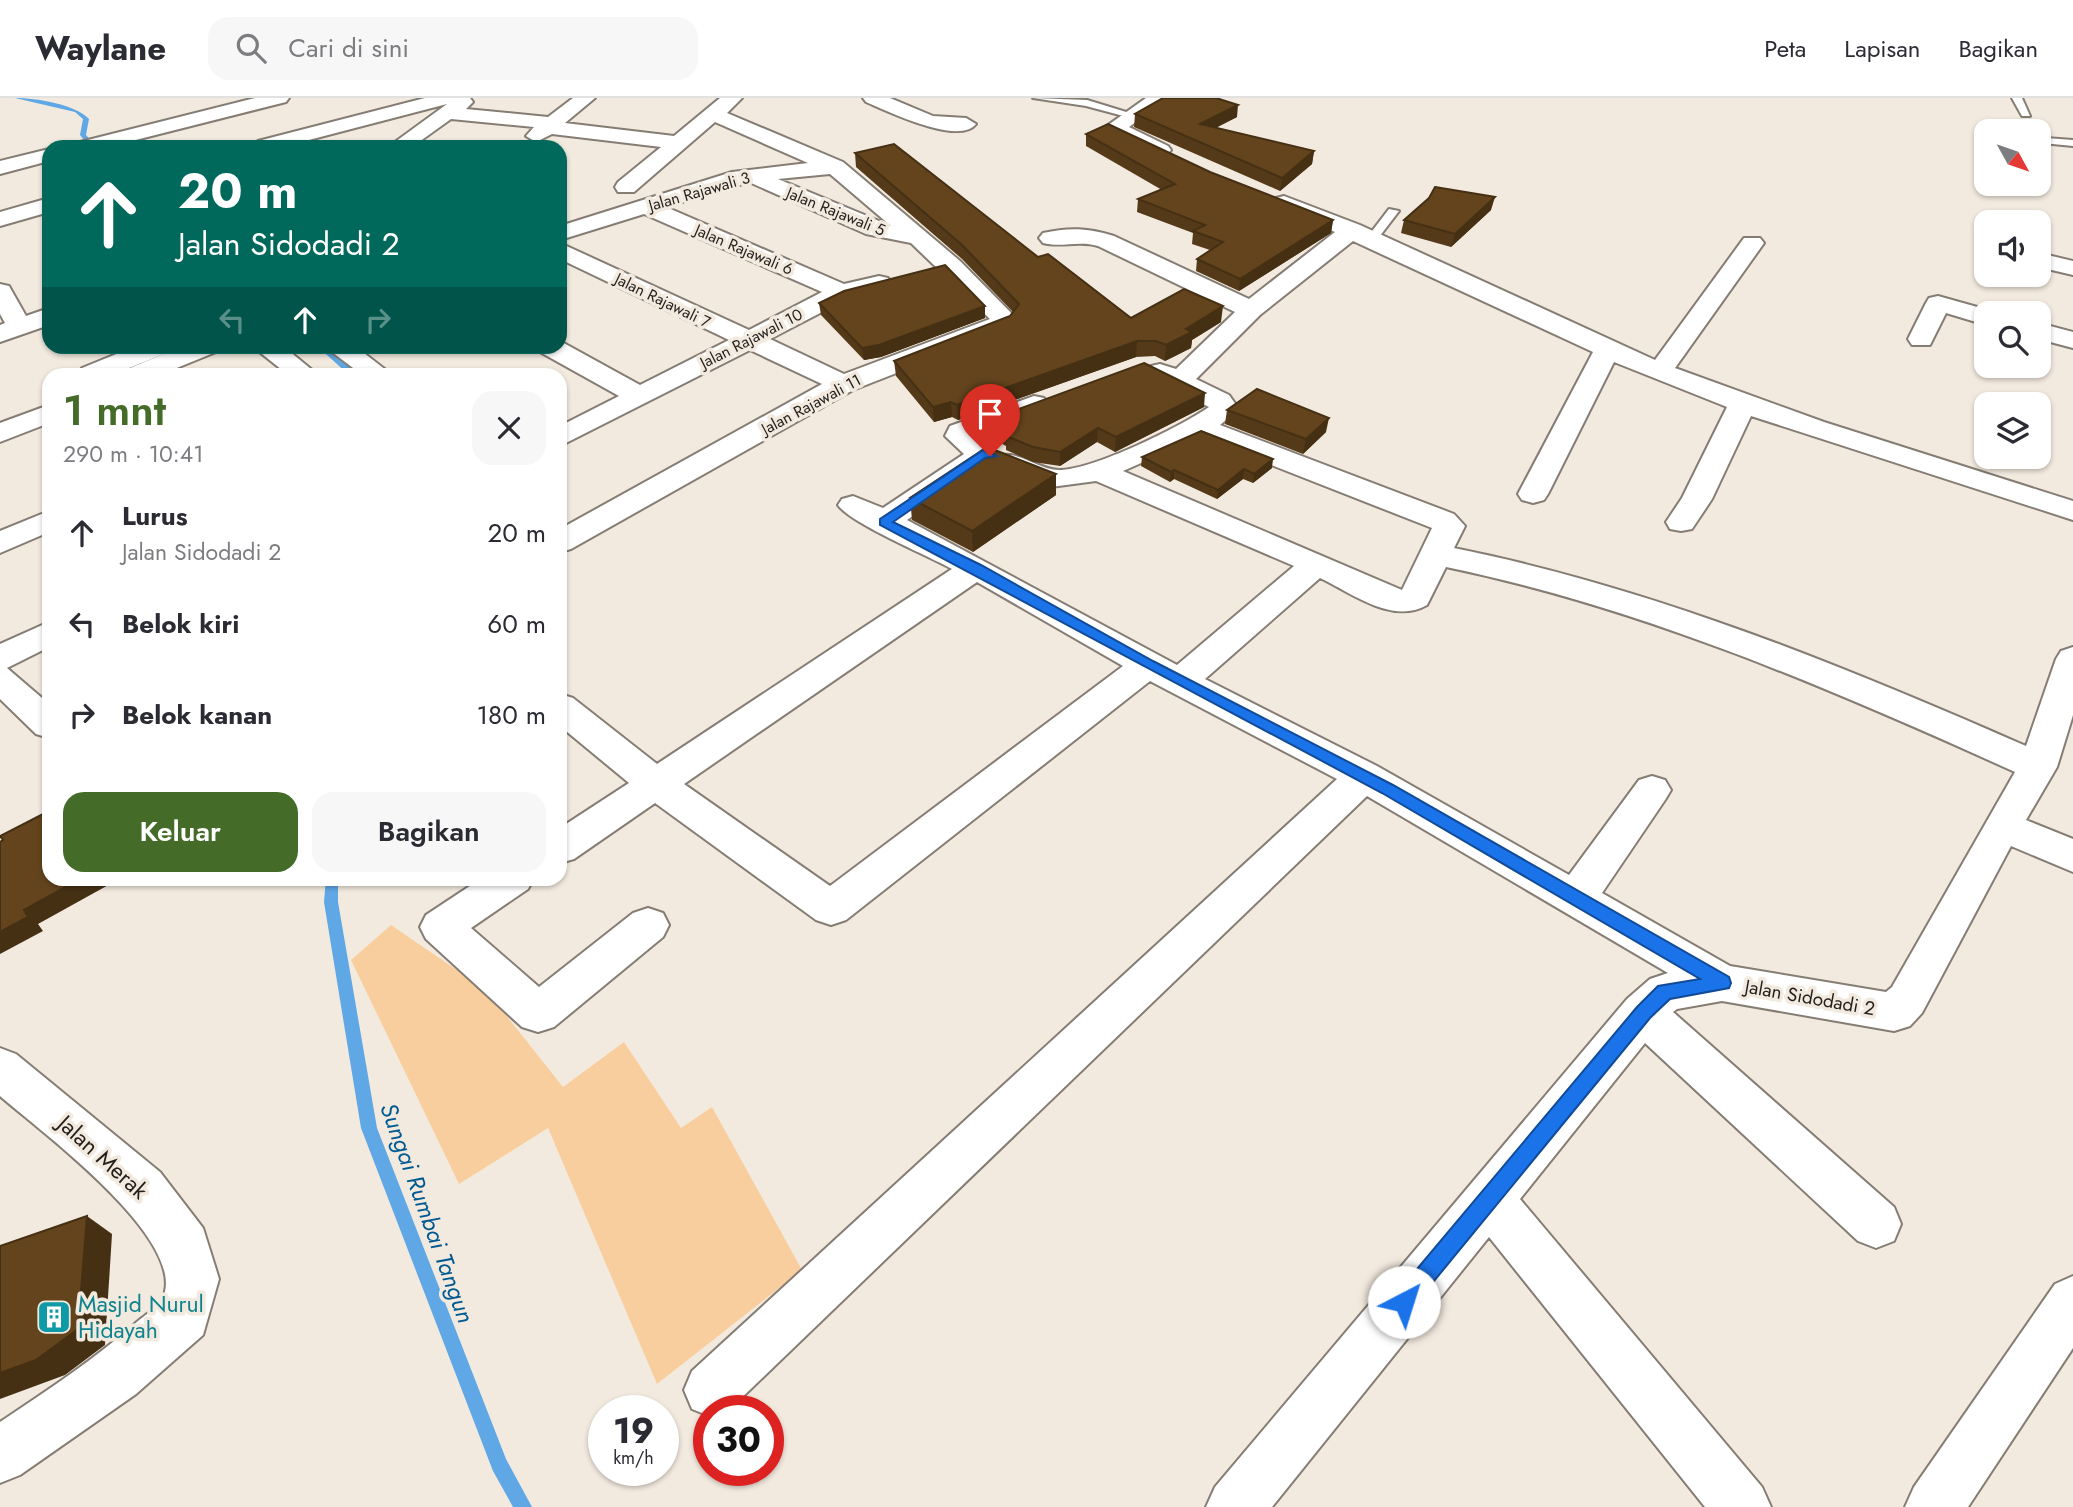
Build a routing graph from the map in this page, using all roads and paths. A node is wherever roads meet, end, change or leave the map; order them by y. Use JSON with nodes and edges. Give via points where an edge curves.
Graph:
{"nodes":[{"id":1,"x":279,"y":98,"type":"edge"},
{"id":2,"x":467,"y":98,"type":"edge"},
{"id":3,"x":732,"y":98,"type":"edge"},
{"id":4,"x":873,"y":98,"type":"edge"},
{"id":5,"x":1038,"y":98,"type":"edge"},
{"id":6,"x":1159,"y":98,"type":"edge"},
{"id":7,"x":2017,"y":98,"type":"edge"},
{"id":8,"x":593,"y":102,"type":"edge"},
{"id":9,"x":449,"y":105,"type":"edge"},
{"id":10,"x":231,"y":110,"type":"junction"},
{"id":11,"x":713,"y":114,"type":"junction"},
{"id":12,"x":2026,"y":114,"type":"dead end"},
{"id":13,"x":1131,"y":115,"type":"junction"},
{"id":14,"x":966,"y":124,"type":"dead end"},
{"id":15,"x":572,"y":129,"type":"junction"},
{"id":16,"x":549,"y":133,"type":"edge"},
{"id":17,"x":124,"y":140,"type":"edge"},
{"id":18,"x":260,"y":140,"type":"edge"},
{"id":19,"x":293,"y":140,"type":"edge"},
{"id":20,"x":406,"y":140,"type":"edge"},
{"id":21,"x":2051,"y":141,"type":"edge"},
{"id":22,"x":678,"y":143,"type":"junction"},
{"id":23,"x":2073,"y":143,"type":"edge"},
{"id":24,"x":42,"y":157,"type":"edge"},
{"id":25,"x":1183,"y":160,"type":"edge"},
{"id":26,"x":835,"y":167,"type":"junction"},
{"id":27,"x":0,"y":168,"type":"edge"},
{"id":28,"x":751,"y":175,"type":"junction"},
{"id":29,"x":626,"y":187,"type":"dead end"},
{"id":30,"x":1266,"y":196,"type":"edge"},
{"id":31,"x":42,"y":207,"type":"edge"},
{"id":32,"x":646,"y":207,"type":"junction"},
{"id":33,"x":886,"y":210,"type":"junction"},
{"id":34,"x":1393,"y":211,"type":"dead end"},
{"id":35,"x":850,"y":218,"type":"junction"},
{"id":36,"x":0,"y":219,"type":"edge"},
{"id":37,"x":567,"y":231,"type":"edge"},
{"id":38,"x":1362,"y":235,"type":"junction"},
{"id":39,"x":1051,"y":238,"type":"dead end"},
{"id":40,"x":923,"y":241,"type":"junction"},
{"id":41,"x":1752,"y":243,"type":"dead end"},
{"id":42,"x":567,"y":253,"type":"edge"},
{"id":43,"x":2051,"y":263,"type":"edge"},
{"id":44,"x":2073,"y":268,"type":"edge"},
{"id":45,"x":928,"y":272,"type":"junction"},
{"id":46,"x":0,"y":291,"type":"edge"},
{"id":47,"x":842,"y":292,"type":"junction"},
{"id":48,"x":1251,"y":310,"type":"junction"},
{"id":49,"x":1974,"y":314,"type":"edge"},
{"id":50,"x":42,"y":319,"type":"edge"},
{"id":51,"x":10,"y":330,"type":"edge"},
{"id":52,"x":2051,"y":334,"type":"edge"},
{"id":53,"x":1921,"y":339,"type":"dead end"},
{"id":54,"x":746,"y":340,"type":"junction"},
{"id":55,"x":2073,"y":340,"type":"edge"},
{"id":56,"x":1608,"y":348,"type":"junction"},
{"id":57,"x":141,"y":354,"type":"edge"},
{"id":58,"x":188,"y":354,"type":"edge"},
{"id":59,"x":276,"y":354,"type":"edge"},
{"id":60,"x":349,"y":354,"type":"edge"},
{"id":61,"x":564,"y":354,"type":"edge"},
{"id":62,"x":107,"y":368,"type":"edge"},
{"id":63,"x":154,"y":368,"type":"edge"},
{"id":64,"x":296,"y":368,"type":"edge"},
{"id":65,"x":369,"y":368,"type":"edge"},
{"id":66,"x":1136,"y":368,"type":"edge"},
{"id":67,"x":1660,"y":371,"type":"junction"},
{"id":68,"x":1179,"y":381,"type":"junction"},
{"id":69,"x":843,"y":384,"type":"junction"},
{"id":70,"x":1063,"y":393,"type":"edge"},
{"id":71,"x":42,"y":395,"type":"edge"},
{"id":72,"x":638,"y":395,"type":"junction"},
{"id":73,"x":1743,"y":403,"type":"junction"},
{"id":74,"x":0,"y":412,"type":"edge"},
{"id":75,"x":42,"y":416,"type":"edge"},
{"id":76,"x":1199,"y":427,"type":"junction"},
{"id":77,"x":0,"y":433,"type":"edge"},
{"id":78,"x":567,"y":433,"type":"edge"},
{"id":79,"x":983,"y":454,"type":"junction"},
{"id":80,"x":1098,"y":471,"type":"junction"},
{"id":81,"x":1533,"y":494,"type":"dead end"},
{"id":82,"x":2073,"y":512,"type":"edge"},
{"id":83,"x":1681,"y":522,"type":"dead end"},
{"id":84,"x":42,"y":523,"type":"edge"},
{"id":85,"x":567,"y":538,"type":"edge"},
{"id":86,"x":0,"y":543,"type":"edge"},
{"id":87,"x":1437,"y":555,"type":"junction"},
{"id":88,"x":1317,"y":564,"type":"junction"},
{"id":89,"x":976,"y":568,"type":"junction"},
{"id":90,"x":42,"y":637,"type":"edge"},
{"id":91,"x":0,"y":658,"type":"edge"},
{"id":92,"x":2073,"y":659,"type":"edge"},
{"id":93,"x":1148,"y":665,"type":"junction"},
{"id":94,"x":0,"y":678,"type":"edge"},
{"id":95,"x":1182,"y":680,"type":"junction"},
{"id":96,"x":567,"y":713,"type":"edge"},
{"id":97,"x":42,"y":718,"type":"edge"},
{"id":98,"x":2038,"y":767,"type":"junction"},
{"id":99,"x":1364,"y":776,"type":"junction"},
{"id":100,"x":656,"y":784,"type":"junction"},
{"id":101,"x":1652,"y":790,"type":"dead end"},
{"id":102,"x":2002,"y":826,"type":"junction"},
{"id":103,"x":567,"y":843,"type":"edge"},
{"id":104,"x":2073,"y":856,"type":"edge"},
{"id":105,"x":502,"y":886,"type":"edge"},
{"id":106,"x":1575,"y":899,"type":"junction"},
{"id":107,"x":649,"y":925,"type":"dead end"},
{"id":108,"x":1722,"y":983,"type":"junction"},
{"id":109,"x":1643,"y":1013,"type":"junction"},
{"id":110,"x":7,"y":1083,"type":"edge"},
{"id":111,"x":1489,"y":1199,"type":"junction"},
{"id":112,"x":1876,"y":1224,"type":"dead end"},
{"id":113,"x":2073,"y":1302,"type":"edge"},
{"id":114,"x":711,"y":1390,"type":"dead end"},
{"id":115,"x":0,"y":1455,"type":"edge"},
{"id":116,"x":1235,"y":1507,"type":"edge"},
{"id":117,"x":1742,"y":1507,"type":"edge"},
{"id":118,"x":1934,"y":1507,"type":"edge"}],
"edges":[{"from":1,"to":10,"type":"street"},
{"from":2,"to":9,"type":"street"},
{"from":3,"to":11,"type":"street"},
{"from":4,"to":14,"type":"street","via":[[930,122]]},
{"from":5,"to":13,"type":"lane","via":[[1087,103]]},
{"from":6,"to":13,"type":"street"},
{"from":7,"to":12,"type":"lane"},
{"from":8,"to":15,"type":"street"},
{"from":8,"to":16,"type":"street"},
{"from":9,"to":16,"type":"street"},
{"from":9,"to":19,"type":"street"},
{"from":9,"to":20,"type":"street"},
{"from":10,"to":17,"type":"street"},
{"from":10,"to":18,"type":"street"},
{"from":11,"to":22,"type":"street"},
{"from":11,"to":26,"type":"street"},
{"from":13,"to":25,"type":"street","via":[[1114,128]]},
{"from":15,"to":16,"type":"street"},
{"from":15,"to":22,"type":"street"},
{"from":21,"to":23,"type":"lane"},
{"from":22,"to":29,"type":"street"},
{"from":24,"to":27,"type":"street"},
{"from":26,"to":28,"type":"street","name":"Jalan Rajawali 3"},
{"from":26,"to":33,"type":"street"},
{"from":28,"to":32,"type":"street","name":"Jalan Rajawali 3"},
{"from":28,"to":35,"type":"street","name":"Jalan Rajawali 5"},
{"from":30,"to":38,"type":"street"},
{"from":31,"to":36,"type":"street"},
{"from":32,"to":37,"type":"street","name":"Jalan Rajawali 3"},
{"from":32,"to":47,"type":"street","name":"Jalan Rajawali 6"},
{"from":33,"to":35,"type":"street","via":[[864,219]]},
{"from":33,"to":40,"type":"street"},
{"from":34,"to":38,"type":"lane"},
{"from":35,"to":40,"type":"street","name":"Jalan Rajawali 5"},
{"from":38,"to":48,"type":"street"},
{"from":38,"to":56,"type":"street"},
{"from":39,"to":48,"type":"street","via":[[1083,234],[1106,242]]},
{"from":40,"to":45,"type":"street"},
{"from":41,"to":67,"type":"street"},
{"from":42,"to":54,"type":"street","name":"Jalan Rajawali 7"},
{"from":43,"to":44,"type":"street"},
{"from":45,"to":47,"type":"street","name":"Jalan Rajawali 10"},
{"from":45,"to":69,"type":"street","name":"Jalan Rajawali 11","via":[[1003,321]]},
{"from":46,"to":51,"type":"street"},
{"from":47,"to":54,"type":"street","name":"Jalan Rajawali 10"},
{"from":48,"to":68,"type":"street"},
{"from":49,"to":53,"type":"street","via":[[1938,303]]},
{"from":50,"to":51,"type":"street"},
{"from":52,"to":55,"type":"street"},
{"from":54,"to":69,"type":"street","name":"Jalan Rajawali 7"},
{"from":54,"to":72,"type":"street","name":"Jalan Rajawali 10"},
{"from":56,"to":67,"type":"street"},
{"from":56,"to":81,"type":"street"},
{"from":57,"to":62,"type":"street"},
{"from":58,"to":63,"type":"street"},
{"from":59,"to":64,"type":"street"},
{"from":60,"to":65,"type":"street"},
{"from":61,"to":72,"type":"street"},
{"from":66,"to":68,"type":"street","via":[[1146,365]]},
{"from":67,"to":73,"type":"street"},
{"from":68,"to":76,"type":"street","via":[[1224,404],[1225,409]]},
{"from":69,"to":85,"type":"street","name":"Jalan Rajawali 11"},
{"from":70,"to":79,"type":"street","via":[[960,432],[959,436]]},
{"from":71,"to":74,"type":"street"},
{"from":72,"to":78,"type":"street","name":"Jalan Rajawali 10"},
{"from":73,"to":82,"type":"street"},
{"from":73,"to":83,"type":"street","via":[[1697,499]]},
{"from":75,"to":77,"type":"street"},
{"from":76,"to":80,"type":"street"},
{"from":76,"to":87,"type":"street","via":[[1443,522],[1449,526],[1448,532]]},
{"from":79,"to":80,"type":"street","via":[[1045,479]]},
{"from":79,"to":89,"type":"street","via":[[869,514]]},
{"from":80,"to":88,"type":"street"},
{"from":84,"to":86,"type":"street"},
{"from":87,"to":88,"type":"street","via":[[1415,597],[1408,601],[1395,601]]},
{"from":87,"to":98,"type":"street","via":[[1531,574],[1725,636],[1872,693]]},
{"from":88,"to":95,"type":"street"},
{"from":89,"to":93,"type":"street"},
{"from":89,"to":100,"type":"street"},
{"from":90,"to":91,"type":"street"},
{"from":92,"to":98,"type":"street","name":"Jalan Sidodadi 2"},
{"from":93,"to":95,"type":"street"},
{"from":93,"to":100,"type":"street","via":[[831,908]]},
{"from":94,"to":97,"type":"street"},
{"from":95,"to":99,"type":"street"},
{"from":96,"to":100,"type":"street"},
{"from":98,"to":102,"type":"street","name":"Jalan Sidodadi 2"},
{"from":99,"to":106,"type":"street"},
{"from":99,"to":114,"type":"street"},
{"from":100,"to":103,"type":"street"},
{"from":101,"to":106,"type":"street"},
{"from":102,"to":104,"type":"street"},
{"from":102,"to":108,"type":"street","name":"Jalan Sidodadi 2","via":[[1908,1000],[1894,1012]]},
{"from":105,"to":107,"type":"street","via":[[441,928],[538,1013]]},
{"from":106,"to":108,"type":"street"},
{"from":108,"to":109,"type":"street","name":"Jalan Sidodadi 2","via":[[1665,992]]},
{"from":109,"to":111,"type":"street","name":"Jalan Sidodadi 2"},
{"from":109,"to":112,"type":"street"},
{"from":110,"to":115,"type":"street","name":"Jalan Merak","via":[[143,1189],[185,1246],[193,1279],[184,1316],[117,1376]]},
{"from":111,"to":116,"type":"street","name":"Jalan Sidodadi 2"},
{"from":111,"to":117,"type":"street"},
{"from":113,"to":118,"type":"street"}]}
